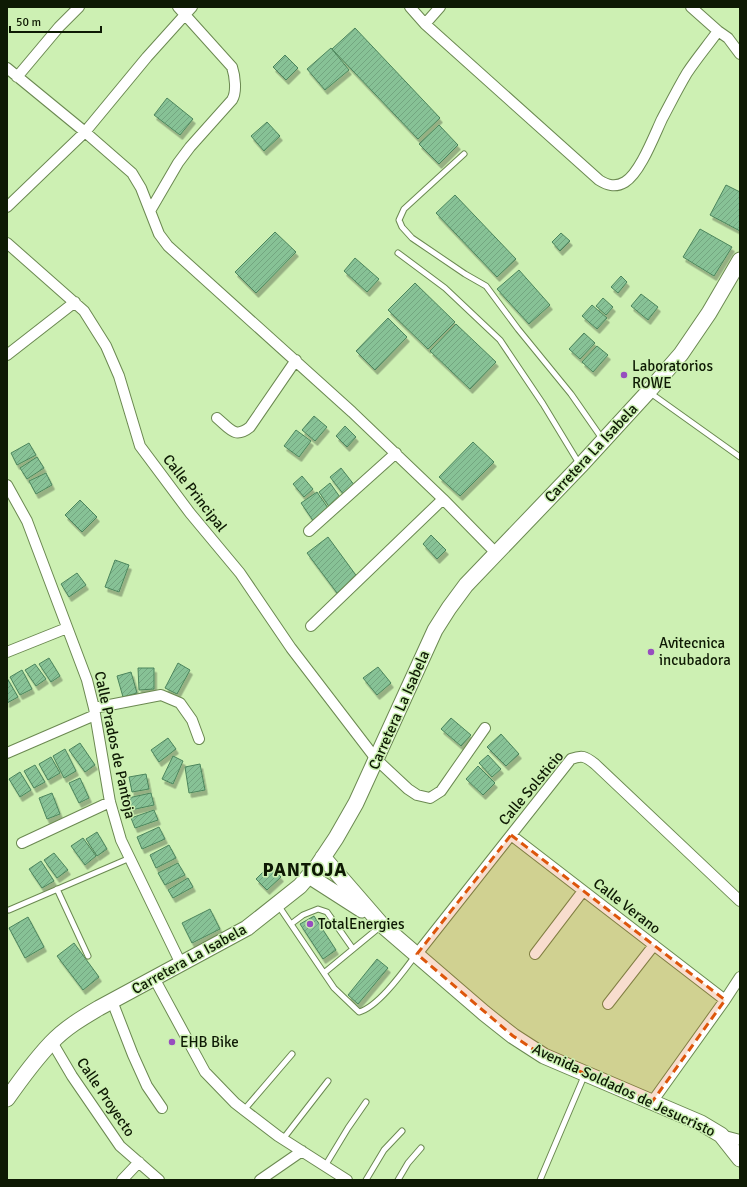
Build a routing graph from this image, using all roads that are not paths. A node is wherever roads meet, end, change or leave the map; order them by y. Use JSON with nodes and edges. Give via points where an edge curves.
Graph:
{"nodes":[{"id":1,"x":79,"y":7,"type":"edge"},
{"id":2,"x":410,"y":7,"type":"edge"},
{"id":3,"x":440,"y":7,"type":"edge"},
{"id":4,"x":691,"y":7,"type":"edge"},
{"id":5,"x":185,"y":9,"type":"edge"},
{"id":6,"x":425,"y":24,"type":"junction"},
{"id":7,"x":718,"y":31,"type":"junction"},
{"id":8,"x":728,"y":38,"type":"junction"},
{"id":9,"x":740,"y":42,"type":"edge"},
{"id":10,"x":740,"y":54,"type":"edge"},
{"id":11,"x":7,"y":68,"type":"edge"},
{"id":12,"x":17,"y":77,"type":"junction"},
{"id":13,"x":85,"y":132,"type":"junction"},
{"id":14,"x":464,"y":154,"type":"dead end"},
{"id":15,"x":7,"y":207,"type":"edge"},
{"id":16,"x":150,"y":211,"type":"junction"},
{"id":17,"x":7,"y":243,"type":"edge"},
{"id":18,"x":398,"y":253,"type":"dead end"},
{"id":19,"x":740,"y":260,"type":"edge"},
{"id":20,"x":75,"y":302,"type":"junction"},
{"id":21,"x":7,"y":355,"type":"edge"},
{"id":22,"x":296,"y":360,"type":"junction"},
{"id":23,"x":648,"y":392,"type":"junction"},
{"id":24,"x":218,"y":418,"type":"dead end"},
{"id":25,"x":603,"y":441,"type":"junction"},
{"id":26,"x":396,"y":453,"type":"junction"},
{"id":27,"x":740,"y":457,"type":"edge"},
{"id":28,"x":581,"y":465,"type":"junction"},
{"id":29,"x":7,"y":487,"type":"edge"},
{"id":30,"x":443,"y":499,"type":"junction"},
{"id":31,"x":309,"y":531,"type":"dead end"},
{"id":32,"x":496,"y":553,"type":"junction"},
{"id":33,"x":311,"y":626,"type":"dead end"},
{"id":34,"x":67,"y":628,"type":"junction"},
{"id":35,"x":7,"y":652,"type":"edge"},
{"id":36,"x":94,"y":712,"type":"junction"},
{"id":37,"x":485,"y":728,"type":"dead end"},
{"id":38,"x":199,"y":739,"type":"dead end"},
{"id":39,"x":7,"y":753,"type":"edge"},
{"id":40,"x":376,"y":759,"type":"junction"},
{"id":41,"x":110,"y":802,"type":"junction"},
{"id":42,"x":511,"y":835,"type":"junction"},
{"id":43,"x":22,"y":843,"type":"dead end"},
{"id":44,"x":323,"y":857,"type":"junction"},
{"id":45,"x":130,"y":858,"type":"junction"},
{"id":46,"x":309,"y":876,"type":"junction"},
{"id":47,"x":57,"y":889,"type":"junction"},
{"id":48,"x":583,"y":891,"type":"junction"},
{"id":49,"x":740,"y":901,"type":"edge"},
{"id":50,"x":277,"y":905,"type":"junction"},
{"id":51,"x":9,"y":910,"type":"dead end"},
{"id":52,"x":378,"y":921,"type":"junction"},
{"id":53,"x":291,"y":924,"type":"junction"},
{"id":54,"x":654,"y":945,"type":"junction"},
{"id":55,"x":353,"y":949,"type":"junction"},
{"id":56,"x":417,"y":954,"type":"junction"},
{"id":57,"x":535,"y":954,"type":"dead end"},
{"id":58,"x":88,"y":956,"type":"dead end"},
{"id":59,"x":181,"y":964,"type":"junction"},
{"id":60,"x":324,"y":972,"type":"junction"},
{"id":61,"x":740,"y":977,"type":"edge"},
{"id":62,"x":154,"y":978,"type":"junction"},
{"id":63,"x":725,"y":1000,"type":"junction"},
{"id":64,"x":112,"y":1001,"type":"junction"},
{"id":65,"x":608,"y":1004,"type":"dead end"},
{"id":66,"x":52,"y":1042,"type":"junction"},
{"id":67,"x":292,"y":1054,"type":"dead end"},
{"id":68,"x":585,"y":1073,"type":"junction"},
{"id":69,"x":328,"y":1081,"type":"dead end"},
{"id":70,"x":7,"y":1099,"type":"edge"},
{"id":71,"x":366,"y":1102,"type":"dead end"},
{"id":72,"x":652,"y":1102,"type":"junction"},
{"id":73,"x":162,"y":1108,"type":"dead end"},
{"id":74,"x":244,"y":1110,"type":"junction"},
{"id":75,"x":402,"y":1131,"type":"dead end"},
{"id":76,"x":721,"y":1135,"type":"junction"},
{"id":77,"x":283,"y":1139,"type":"junction"},
{"id":78,"x":740,"y":1140,"type":"edge"},
{"id":79,"x":421,"y":1148,"type":"dead end"},
{"id":80,"x":302,"y":1151,"type":"junction"},
{"id":81,"x":740,"y":1160,"type":"edge"},
{"id":82,"x":139,"y":1162,"type":"junction"},
{"id":83,"x":325,"y":1166,"type":"junction"},
{"id":84,"x":122,"y":1180,"type":"edge"},
{"id":85,"x":159,"y":1180,"type":"edge"},
{"id":86,"x":260,"y":1180,"type":"edge"},
{"id":87,"x":347,"y":1180,"type":"edge"},
{"id":88,"x":366,"y":1180,"type":"edge"},
{"id":89,"x":398,"y":1180,"type":"edge"},
{"id":90,"x":540,"y":1180,"type":"edge"}],
"edges":[{"from":1,"to":12,"type":"street"},
{"from":2,"to":6,"type":"street"},
{"from":3,"to":6,"type":"street"},
{"from":4,"to":7,"type":"street"},
{"from":5,"to":13,"type":"street"},
{"from":5,"to":16,"type":"street","via":[[232,67],[234,93],[232,100],[178,163]]},
{"from":6,"to":7,"type":"street","via":[[599,180],[615,186],[636,171],[688,73]]},
{"from":7,"to":8,"type":"street"},
{"from":8,"to":9,"type":"street"},
{"from":8,"to":10,"type":"street"},
{"from":11,"to":12,"type":"street"},
{"from":12,"to":13,"type":"street"},
{"from":13,"to":15,"type":"street"},
{"from":13,"to":16,"type":"street","via":[[132,173]]},
{"from":14,"to":25,"type":"lane","via":[[404,209],[399,220],[402,227],[412,238],[486,286]]},
{"from":16,"to":22,"type":"street","via":[[159,234],[168,246]]},
{"from":17,"to":20,"type":"street","name":"Calle Principal"},
{"from":18,"to":28,"type":"lane","via":[[444,288],[500,340]]},
{"from":19,"to":23,"type":"main road","name":"Carretera La Isabela","via":[[681,354]]},
{"from":20,"to":21,"type":"street"},
{"from":20,"to":40,"type":"street","name":"Calle Principal","via":[[84,310],[106,346],[119,376],[140,446],[190,513],[240,572],[291,648]]},
{"from":22,"to":24,"type":"street","via":[[250,428],[243,432],[232,432]]},
{"from":22,"to":26,"type":"street"},
{"from":23,"to":25,"type":"main road","name":"Carretera La Isabela"},
{"from":23,"to":27,"type":"lane"},
{"from":25,"to":28,"type":"main road","name":"Carretera La Isabela"},
{"from":26,"to":30,"type":"street"},
{"from":26,"to":31,"type":"street"},
{"from":28,"to":32,"type":"main road","name":"Carretera La Isabela"},
{"from":29,"to":34,"type":"street","name":"Calle Prados de Pantoja","via":[[27,521]]},
{"from":30,"to":32,"type":"street"},
{"from":30,"to":33,"type":"street"},
{"from":32,"to":40,"type":"main road","name":"Carretera La Isabela","via":[[466,585],[435,630]]},
{"from":34,"to":35,"type":"street"},
{"from":34,"to":36,"type":"street","name":"Calle Prados de Pantoja","via":[[87,680]]},
{"from":36,"to":38,"type":"street","via":[[161,695],[180,703],[192,720]]},
{"from":36,"to":39,"type":"street"},
{"from":36,"to":41,"type":"street","name":"Calle Prados de Pantoja"},
{"from":37,"to":40,"type":"street","name":"Calle Principal","via":[[441,791],[430,798],[412,792]]},
{"from":40,"to":44,"type":"main road","name":"Carretera La Isabela","via":[[356,803]]},
{"from":41,"to":43,"type":"street"},
{"from":41,"to":45,"type":"street","name":"Calle Prados de Pantoja","via":[[121,840]]},
{"from":42,"to":48,"type":"street","name":"Calle Verano"},
{"from":42,"to":49,"type":"street","name":"Calle Solsticio","via":[[570,759],[587,757]]},
{"from":42,"to":56,"type":"street","name":"Calle Solsticio"},
{"from":44,"to":46,"type":"main road","name":"Carretera La Isabela"},
{"from":44,"to":52,"type":"main road","name":"Avenida Soldados de Jesucristo"},
{"from":45,"to":47,"type":"lane"},
{"from":45,"to":59,"type":"street","name":"Calle Prados de Pantoja"},
{"from":46,"to":50,"type":"main road","name":"Carretera La Isabela"},
{"from":46,"to":52,"type":"main road","name":"Avenida Soldados de Jesucristo"},
{"from":47,"to":51,"type":"lane"},
{"from":47,"to":58,"type":"lane"},
{"from":48,"to":54,"type":"street","name":"Calle Verano"},
{"from":48,"to":57,"type":"street"},
{"from":50,"to":53,"type":"lane"},
{"from":50,"to":59,"type":"main road","name":"Carretera La Isabela","via":[[247,928]]},
{"from":52,"to":55,"type":"lane"},
{"from":52,"to":56,"type":"main road","name":"Avenida Soldados de Jesucristo"},
{"from":53,"to":55,"type":"lane","via":[[303,914],[318,909],[327,912]]},
{"from":53,"to":60,"type":"lane"},
{"from":54,"to":63,"type":"street","name":"Calle Verano"},
{"from":54,"to":65,"type":"street"},
{"from":55,"to":60,"type":"lane"},
{"from":56,"to":60,"type":"lane","via":[[388,990],[368,1008],[359,1012],[334,988]]},
{"from":56,"to":68,"type":"main road","name":"Avenida Soldados de Jesucristo","via":[[513,1036],[544,1056]]},
{"from":59,"to":62,"type":"main road","name":"Carretera La Isabela"},
{"from":61,"to":63,"type":"street"},
{"from":62,"to":64,"type":"main road","name":"Carretera La Isabela"},
{"from":62,"to":74,"type":"street","via":[[205,1072]]},
{"from":63,"to":72,"type":"street"},
{"from":64,"to":66,"type":"main road","name":"Carretera La Isabela","via":[[75,1022]]},
{"from":64,"to":73,"type":"street","via":[[147,1086]]},
{"from":66,"to":70,"type":"main road","name":"Carretera La Isabela","via":[[28,1069]]},
{"from":66,"to":82,"type":"street","name":"Calle Proyecto","via":[[120,1146]]},
{"from":67,"to":74,"type":"lane"},
{"from":68,"to":72,"type":"main road","name":"Avenida Soldados de Jesucristo"},
{"from":68,"to":90,"type":"lane"},
{"from":69,"to":77,"type":"lane"},
{"from":71,"to":83,"type":"lane"},
{"from":72,"to":76,"type":"main road","name":"Avenida Soldados de Jesucristo","via":[[701,1123]]},
{"from":74,"to":77,"type":"street"},
{"from":75,"to":88,"type":"lane","via":[[384,1150]]},
{"from":76,"to":78,"type":"street"},
{"from":76,"to":81,"type":"main road","name":"Avenida Soldados de Jesucristo"},
{"from":77,"to":80,"type":"street"},
{"from":79,"to":89,"type":"lane"},
{"from":80,"to":83,"type":"street"},
{"from":80,"to":86,"type":"street"},
{"from":82,"to":84,"type":"street"},
{"from":82,"to":85,"type":"street","name":"Calle Proyecto"},
{"from":83,"to":87,"type":"street"}]}
